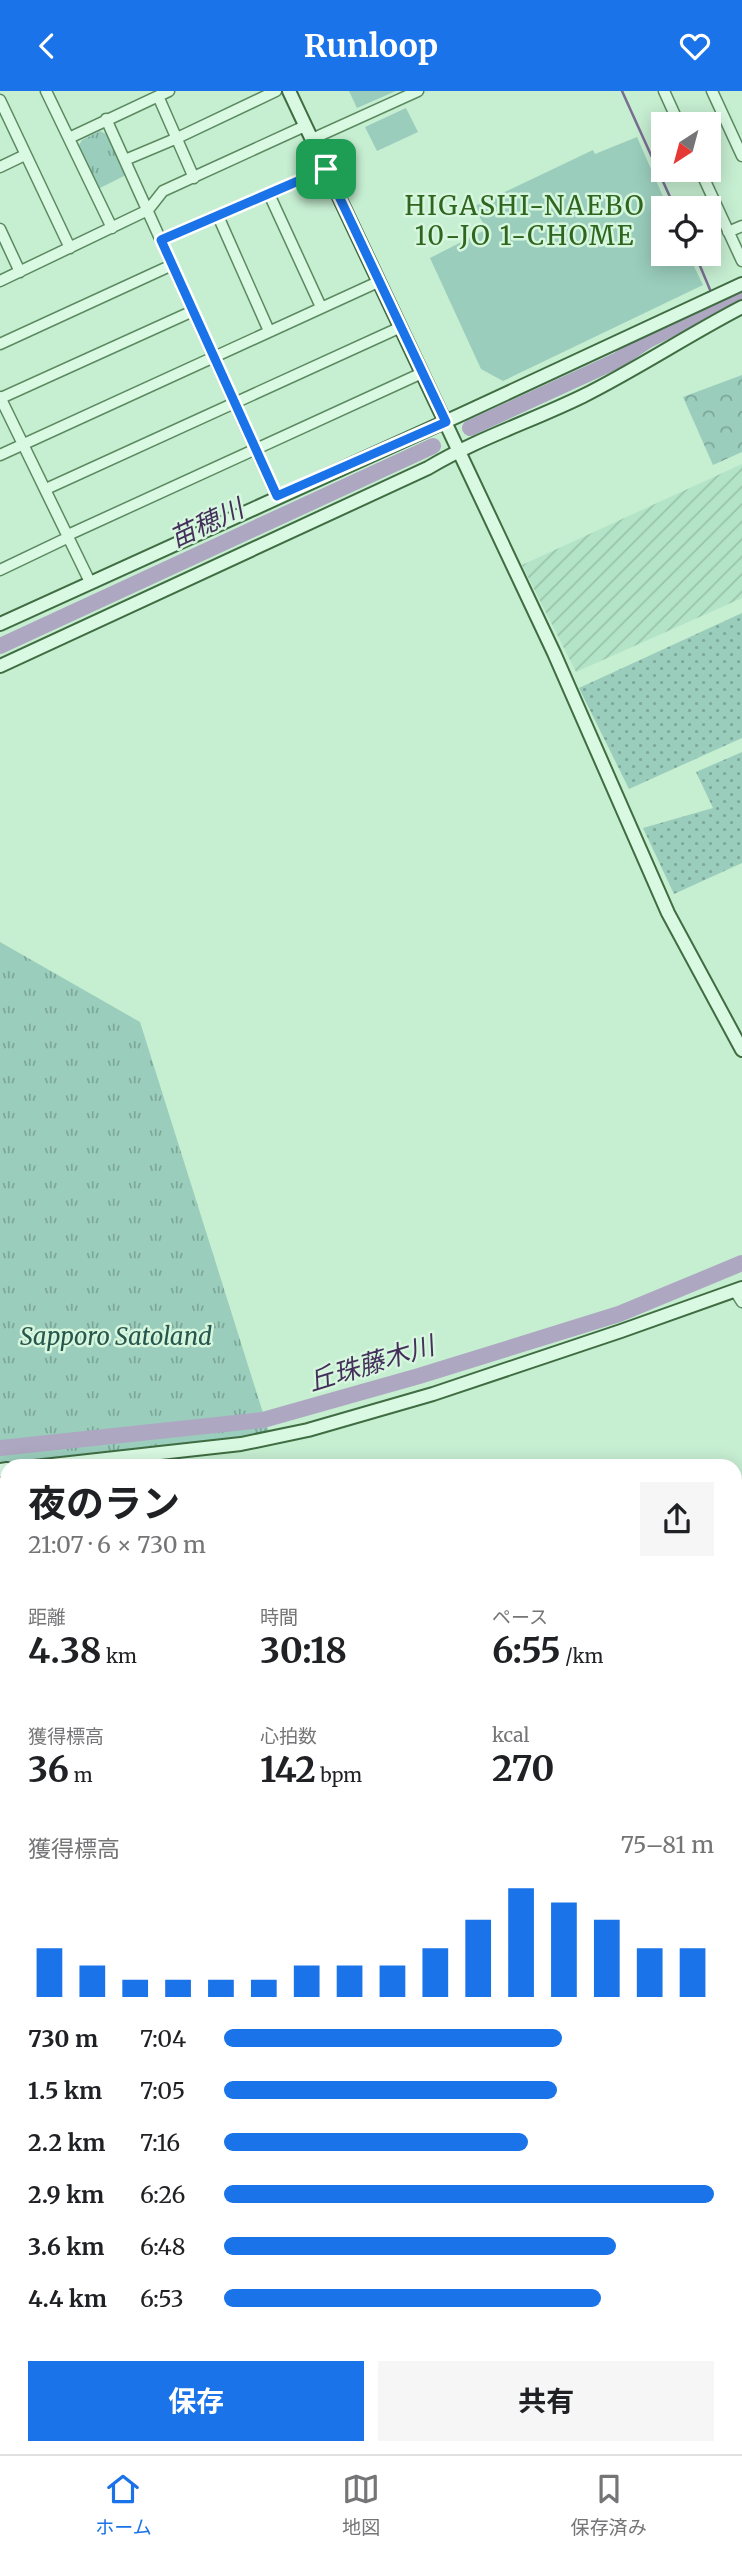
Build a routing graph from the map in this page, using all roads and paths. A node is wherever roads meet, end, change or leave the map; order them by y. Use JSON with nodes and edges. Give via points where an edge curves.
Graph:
{"nodes":[{"id":1,"x":46,"y":91,"type":"edge"},
{"id":2,"x":169,"y":91,"type":"edge"},
{"id":3,"x":276,"y":91,"type":"edge"},
{"id":4,"x":289,"y":91,"type":"edge"},
{"id":5,"x":418,"y":91,"type":"edge"},
{"id":6,"x":664,"y":91,"type":"edge"},
{"id":7,"x":712,"y":91,"type":"edge"},
{"id":8,"x":158,"y":96,"type":"junction"},
{"id":9,"x":0,"y":100,"type":"edge"},
{"id":10,"x":674,"y":112,"type":"edge"},
{"id":11,"x":106,"y":119,"type":"junction"},
{"id":12,"x":305,"y":126,"type":"junction"},
{"id":13,"x":69,"y":138,"type":"junction"},
{"id":14,"x":175,"y":139,"type":"junction"},
{"id":15,"x":312,"y":139,"type":"junction"},
{"id":16,"x":25,"y":155,"type":"junction"},
{"id":17,"x":742,"y":156,"type":"edge"},
{"id":18,"x":124,"y":160,"type":"junction"},
{"id":19,"x":0,"y":167,"type":"edge"},
{"id":20,"x":326,"y":169,"type":"junction"},
{"id":21,"x":194,"y":179,"type":"junction"},
{"id":22,"x":706,"y":182,"type":"edge"},
{"id":23,"x":269,"y":194,"type":"junction"},
{"id":24,"x":148,"y":210,"type":"junction"},
{"id":25,"x":218,"y":216,"type":"junction"},
{"id":26,"x":742,"y":226,"type":"edge"},
{"id":27,"x":112,"y":228,"type":"junction"},
{"id":28,"x":0,"y":229,"type":"edge"},
{"id":29,"x":729,"y":232,"type":"junction"},
{"id":30,"x":161,"y":240,"type":"junction"},
{"id":31,"x":70,"y":248,"type":"junction"},
{"id":32,"x":742,"y":261,"type":"edge"},
{"id":33,"x":172,"y":264,"type":"junction"},
{"id":34,"x":20,"y":272,"type":"junction"},
{"id":35,"x":0,"y":281,"type":"edge"},
{"id":36,"x":378,"y":282,"type":"junction"},
{"id":37,"x":742,"y":284,"type":"edge"},
{"id":38,"x":321,"y":307,"type":"junction"},
{"id":39,"x":742,"y":307,"type":"edge"},
{"id":40,"x":193,"y":311,"type":"junction"},
{"id":41,"x":401,"y":327,"type":"junction"},
{"id":42,"x":270,"y":331,"type":"junction"},
{"id":43,"x":0,"y":344,"type":"edge"},
{"id":44,"x":214,"y":356,"type":"junction"},
{"id":45,"x":422,"y":373,"type":"junction"},
{"id":46,"x":0,"y":398,"type":"edge"},
{"id":47,"x":234,"y":402,"type":"junction"},
{"id":48,"x":446,"y":422,"type":"junction"},
{"id":49,"x":23,"y":444,"type":"junction"},
{"id":50,"x":255,"y":450,"type":"junction"},
{"id":51,"x":459,"y":451,"type":"junction"},
{"id":52,"x":0,"y":455,"type":"edge"},
{"id":53,"x":46,"y":489,"type":"junction"},
{"id":54,"x":277,"y":496,"type":"junction"},
{"id":55,"x":69,"y":536,"type":"junction"},
{"id":56,"x":0,"y":570,"type":"edge"},
{"id":57,"x":90,"y":582,"type":"junction"},
{"id":58,"x":0,"y":624,"type":"edge"},
{"id":59,"x":0,"y":666,"type":"edge"},
{"id":60,"x":742,"y":1050,"type":"edge"},
{"id":61,"x":738,"y":1289,"type":"edge"},
{"id":62,"x":742,"y":1302,"type":"edge"},
{"id":63,"x":106,"y":1459,"type":"edge"}],
"edges":[{"from":1,"to":13,"type":"street"},
{"from":2,"to":8,"type":"street"},
{"from":3,"to":14,"type":"street"},
{"from":4,"to":12,"type":"street"},
{"from":5,"to":15,"type":"street"},
{"from":6,"to":10,"type":"street"},
{"from":7,"to":17,"type":"street"},
{"from":8,"to":11,"type":"street"},
{"from":8,"to":14,"type":"street"},
{"from":9,"to":16,"type":"street"},
{"from":11,"to":13,"type":"street"},
{"from":11,"to":18,"type":"street"},
{"from":12,"to":15,"type":"street"},
{"from":12,"to":21,"type":"street"},
{"from":13,"to":27,"type":"street"},
{"from":14,"to":18,"type":"street"},
{"from":14,"to":21,"type":"street"},
{"from":15,"to":20,"type":"street"},
{"from":16,"to":19,"type":"street"},
{"from":16,"to":31,"type":"street"},
{"from":18,"to":24,"type":"street"},
{"from":20,"to":23,"type":"street"},
{"from":20,"to":36,"type":"street"},
{"from":21,"to":24,"type":"street","via":[[163,191]]},
{"from":22,"to":29,"type":"street"},
{"from":23,"to":25,"type":"street"},
{"from":23,"to":38,"type":"street"},
{"from":24,"to":27,"type":"street"},
{"from":24,"to":30,"type":"street"},
{"from":25,"to":30,"type":"street"},
{"from":25,"to":42,"type":"street"},
{"from":26,"to":29,"type":"street"},
{"from":27,"to":31,"type":"street"},
{"from":28,"to":34,"type":"street"},
{"from":29,"to":32,"type":"street"},
{"from":30,"to":33,"type":"street"},
{"from":31,"to":34,"type":"street"},
{"from":33,"to":40,"type":"street"},
{"from":33,"to":43,"type":"street"},
{"from":34,"to":35,"type":"street"},
{"from":36,"to":38,"type":"street"},
{"from":36,"to":41,"type":"street"},
{"from":37,"to":48,"type":"street"},
{"from":38,"to":42,"type":"street"},
{"from":39,"to":51,"type":"street","via":[[625,375]]},
{"from":40,"to":44,"type":"street"},
{"from":40,"to":46,"type":"street"},
{"from":41,"to":45,"type":"street"},
{"from":41,"to":47,"type":"street"},
{"from":42,"to":44,"type":"street"},
{"from":44,"to":47,"type":"street"},
{"from":44,"to":49,"type":"street"},
{"from":45,"to":48,"type":"street"},
{"from":45,"to":50,"type":"street"},
{"from":46,"to":49,"type":"street"},
{"from":47,"to":50,"type":"street"},
{"from":47,"to":53,"type":"street"},
{"from":48,"to":51,"type":"street"},
{"from":48,"to":54,"type":"street"},
{"from":49,"to":52,"type":"street"},
{"from":49,"to":53,"type":"street"},
{"from":50,"to":54,"type":"street"},
{"from":50,"to":55,"type":"street"},
{"from":51,"to":59,"type":"street"},
{"from":51,"to":60,"type":"street","via":[[668,913]]},
{"from":53,"to":55,"type":"street"},
{"from":54,"to":57,"type":"street"},
{"from":55,"to":56,"type":"street"},
{"from":55,"to":57,"type":"street"},
{"from":57,"to":58,"type":"street"},
{"from":61,"to":62,"type":"street"},
{"from":61,"to":63,"type":"street","via":[[433,1394],[309,1430],[241,1444]]}]}
